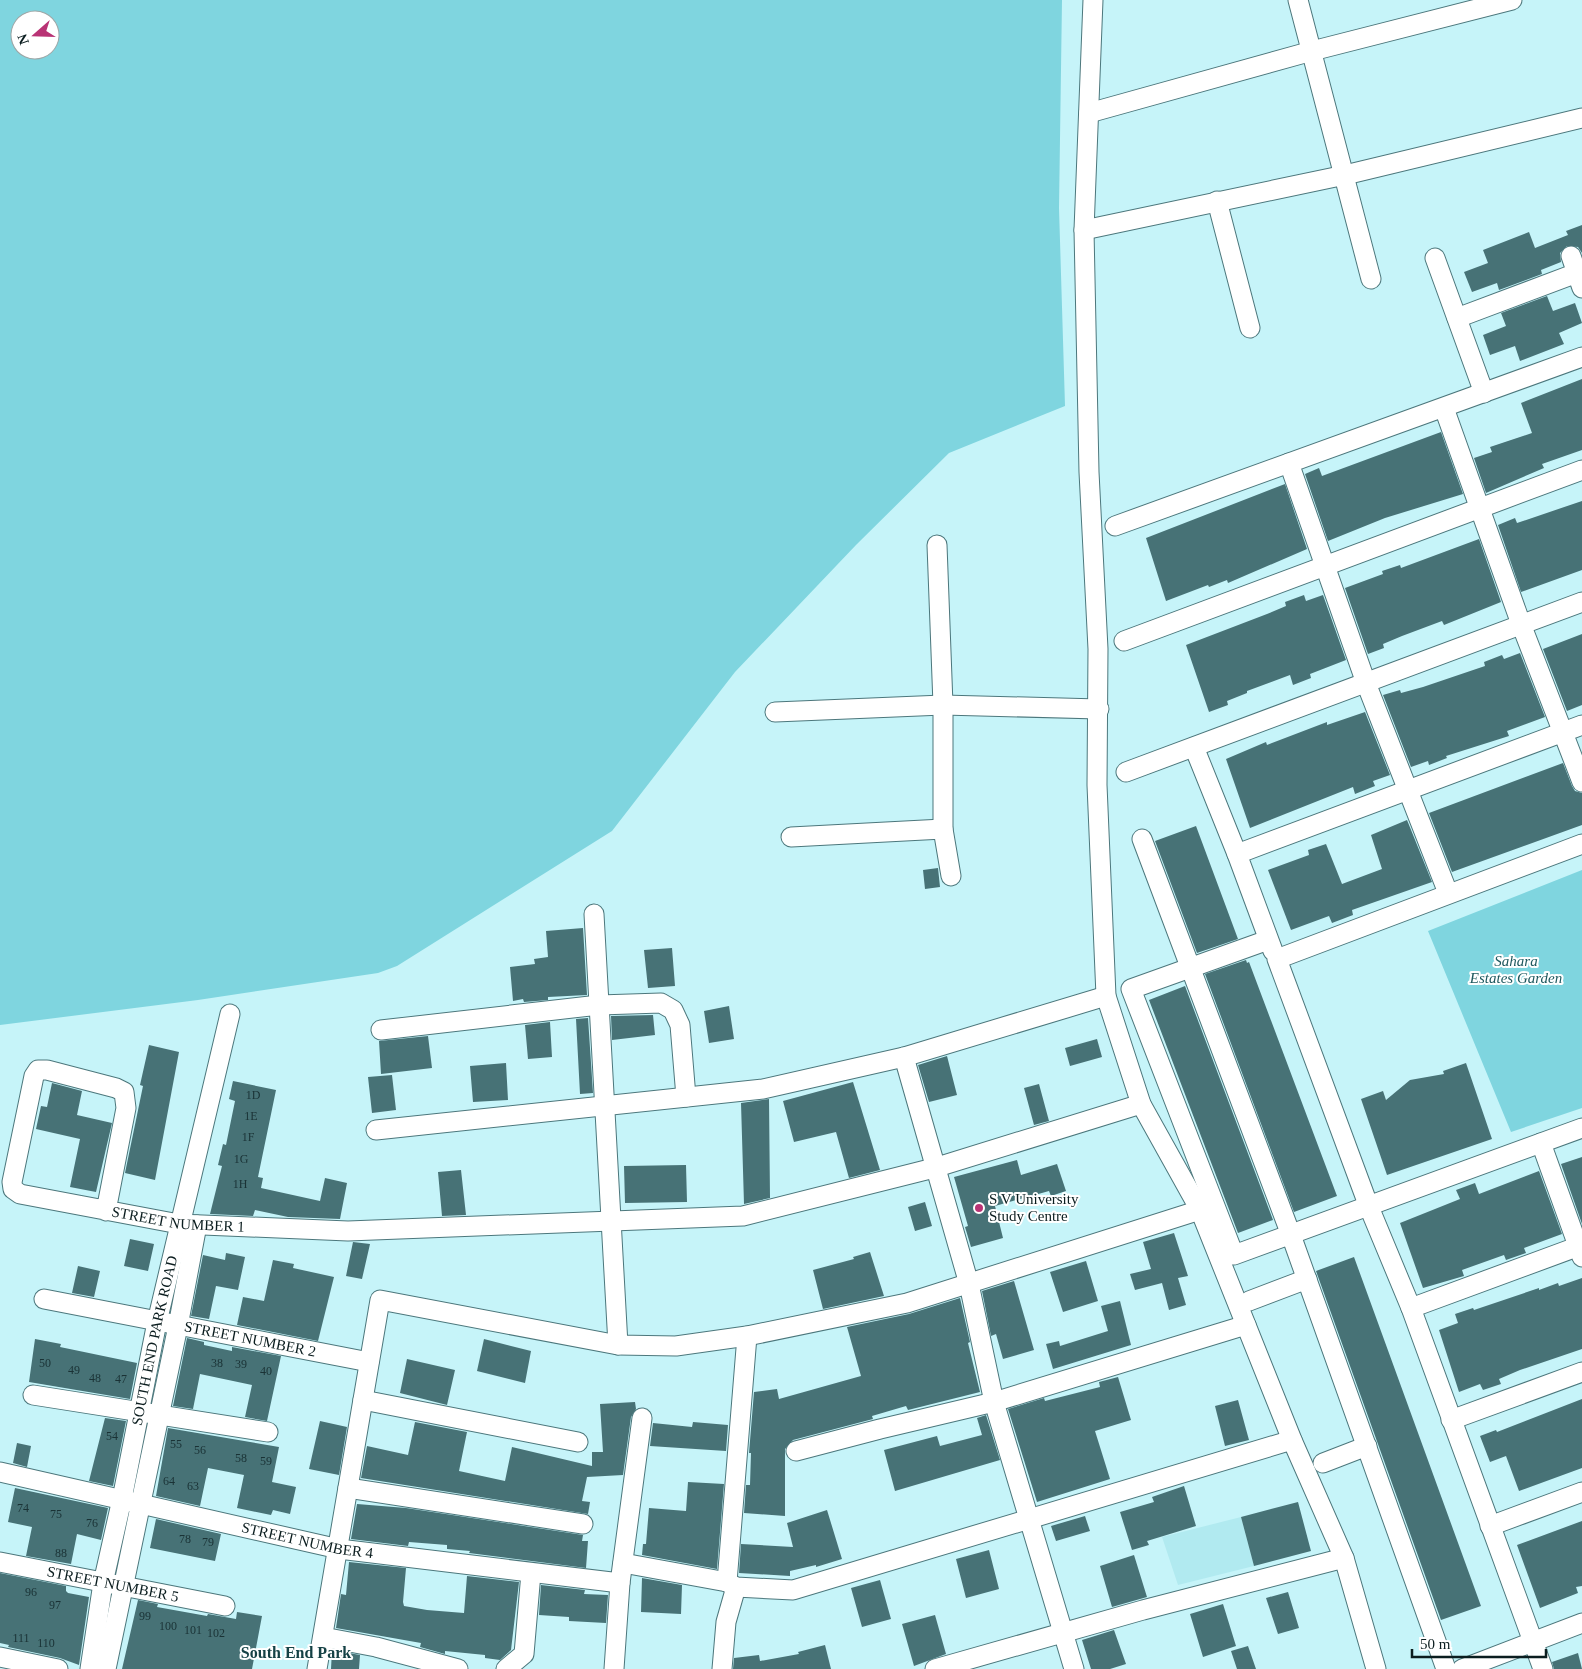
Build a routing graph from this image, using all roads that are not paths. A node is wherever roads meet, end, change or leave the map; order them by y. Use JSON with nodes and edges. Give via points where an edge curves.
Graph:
{"nodes":[{"id":1,"x":1093,"y":0,"type":"edge"},
{"id":2,"x":1298,"y":0,"type":"edge"},
{"id":3,"x":1512,"y":0,"type":"edge"},
{"id":4,"x":1312,"y":51,"type":"junction"},
{"id":5,"x":1089,"y":113,"type":"junction"},
{"id":6,"x":1582,"y":118,"type":"edge"},
{"id":7,"x":1344,"y":175,"type":"junction"},
{"id":8,"x":1217,"y":202,"type":"junction"},
{"id":9,"x":1084,"y":230,"type":"junction"},
{"id":10,"x":1435,"y":258,"type":"dead end"},
{"id":11,"x":1578,"y":272,"type":"edge"},
{"id":12,"x":1371,"y":279,"type":"dead end"},
{"id":13,"x":1457,"y":318,"type":"junction"},
{"id":14,"x":1250,"y":328,"type":"dead end"},
{"id":15,"x":1582,"y":356,"type":"edge"},
{"id":16,"x":1484,"y":393,"type":"junction"},
{"id":17,"x":1444,"y":408,"type":"junction"},
{"id":18,"x":1289,"y":463,"type":"junction"},
{"id":19,"x":1582,"y":470,"type":"edge"},
{"id":20,"x":1479,"y":507,"type":"junction"},
{"id":21,"x":1115,"y":526,"type":"dead end"},
{"id":22,"x":937,"y":545,"type":"dead end"},
{"id":23,"x":1326,"y":564,"type":"junction"},
{"id":24,"x":1582,"y":602,"type":"edge"},
{"id":25,"x":1521,"y":624,"type":"junction"},
{"id":26,"x":1124,"y":641,"type":"dead end"},
{"id":27,"x":1366,"y":683,"type":"junction"},
{"id":28,"x":942,"y":705,"type":"junction"},
{"id":29,"x":1099,"y":709,"type":"junction"},
{"id":30,"x":775,"y":712,"type":"dead end"},
{"id":31,"x":1582,"y":726,"type":"edge"},
{"id":32,"x":1563,"y":732,"type":"junction"},
{"id":33,"x":1194,"y":747,"type":"junction"},
{"id":34,"x":1126,"y":772,"type":"dead end"},
{"id":35,"x":1582,"y":782,"type":"edge"},
{"id":36,"x":1406,"y":790,"type":"junction"},
{"id":37,"x":943,"y":829,"type":"junction"},
{"id":38,"x":791,"y":837,"type":"dead end"},
{"id":39,"x":1142,"y":839,"type":"dead end"},
{"id":40,"x":1582,"y":844,"type":"edge"},
{"id":41,"x":1237,"y":854,"type":"junction"},
{"id":42,"x":951,"y":876,"type":"dead end"},
{"id":43,"x":1448,"y":893,"type":"junction"},
{"id":44,"x":594,"y":914,"type":"dead end"},
{"id":45,"x":1268,"y":940,"type":"junction"},
{"id":46,"x":1277,"y":958,"type":"junction"},
{"id":47,"x":1192,"y":969,"type":"junction"},
{"id":48,"x":1106,"y":996,"type":"junction"},
{"id":49,"x":599,"y":1004,"type":"junction"},
{"id":50,"x":230,"y":1014,"type":"dead end"},
{"id":51,"x":381,"y":1030,"type":"dead end"},
{"id":52,"x":904,"y":1057,"type":"junction"},
{"id":53,"x":686,"y":1097,"type":"junction"},
{"id":54,"x":1141,"y":1104,"type":"junction"},
{"id":55,"x":606,"y":1106,"type":"junction"},
{"id":56,"x":1582,"y":1128,"type":"edge"},
{"id":57,"x":376,"y":1130,"type":"dead end"},
{"id":58,"x":1541,"y":1143,"type":"junction"},
{"id":59,"x":934,"y":1168,"type":"junction"},
{"id":60,"x":1369,"y":1207,"type":"junction"},
{"id":61,"x":1200,"y":1210,"type":"junction"},
{"id":62,"x":106,"y":1211,"type":"junction"},
{"id":63,"x":611,"y":1220,"type":"junction"},
{"id":64,"x":188,"y":1224,"type":"junction"},
{"id":65,"x":1291,"y":1235,"type":"junction"},
{"id":66,"x":1581,"y":1250,"type":"edge"},
{"id":67,"x":1307,"y":1279,"type":"junction"},
{"id":68,"x":969,"y":1284,"type":"junction"},
{"id":69,"x":44,"y":1299,"type":"dead end"},
{"id":70,"x":1248,"y":1300,"type":"dead end"},
{"id":71,"x":1410,"y":1308,"type":"junction"},
{"id":72,"x":156,"y":1322,"type":"junction"},
{"id":73,"x":1246,"y":1325,"type":"junction"},
{"id":74,"x":178,"y":1326,"type":"junction"},
{"id":75,"x":747,"y":1336,"type":"junction"},
{"id":76,"x":618,"y":1345,"type":"junction"},
{"id":77,"x":370,"y":1362,"type":"junction"},
{"id":78,"x":1582,"y":1372,"type":"edge"},
{"id":79,"x":33,"y":1395,"type":"dead end"},
{"id":80,"x":363,"y":1400,"type":"junction"},
{"id":81,"x":994,"y":1402,"type":"junction"},
{"id":82,"x":138,"y":1412,"type":"junction"},
{"id":83,"x":158,"y":1415,"type":"junction"},
{"id":84,"x":642,"y":1418,"type":"dead end"},
{"id":85,"x":1451,"y":1420,"type":"junction"},
{"id":86,"x":268,"y":1432,"type":"dead end"},
{"id":87,"x":1292,"y":1440,"type":"junction"},
{"id":88,"x":578,"y":1442,"type":"dead end"},
{"id":89,"x":1367,"y":1446,"type":"junction"},
{"id":90,"x":796,"y":1452,"type":"dead end"},
{"id":91,"x":1323,"y":1463,"type":"dead end"},
{"id":92,"x":0,"y":1472,"type":"edge"},
{"id":93,"x":348,"y":1488,"type":"junction"},
{"id":94,"x":1582,"y":1492,"type":"edge"},
{"id":95,"x":131,"y":1501,"type":"junction"},
{"id":96,"x":1031,"y":1520,"type":"junction"},
{"id":97,"x":583,"y":1524,"type":"dead end"},
{"id":98,"x":1490,"y":1526,"type":"junction"},
{"id":99,"x":339,"y":1549,"type":"junction"},
{"id":100,"x":1344,"y":1558,"type":"junction"},
{"id":101,"x":0,"y":1562,"type":"edge"},
{"id":102,"x":623,"y":1563,"type":"junction"},
{"id":103,"x":531,"y":1573,"type":"junction"},
{"id":104,"x":103,"y":1583,"type":"junction"},
{"id":105,"x":620,"y":1583,"type":"junction"},
{"id":106,"x":732,"y":1584,"type":"junction"},
{"id":107,"x":122,"y":1587,"type":"junction"},
{"id":108,"x":225,"y":1606,"type":"dead end"},
{"id":109,"x":1582,"y":1623,"type":"edge"},
{"id":110,"x":1063,"y":1633,"type":"junction"},
{"id":111,"x":323,"y":1636,"type":"junction"},
{"id":112,"x":1532,"y":1641,"type":"junction"},
{"id":113,"x":0,"y":1657,"type":"edge"},
{"id":114,"x":58,"y":1669,"type":"edge"},
{"id":115,"x":90,"y":1669,"type":"edge"},
{"id":116,"x":106,"y":1669,"type":"edge"},
{"id":117,"x":317,"y":1669,"type":"edge"},
{"id":118,"x":458,"y":1669,"type":"edge"},
{"id":119,"x":506,"y":1669,"type":"edge"},
{"id":120,"x":614,"y":1669,"type":"edge"},
{"id":121,"x":722,"y":1669,"type":"edge"},
{"id":122,"x":935,"y":1669,"type":"edge"},
{"id":123,"x":1074,"y":1669,"type":"edge"},
{"id":124,"x":1376,"y":1669,"type":"edge"},
{"id":125,"x":1446,"y":1669,"type":"edge"},
{"id":126,"x":1462,"y":1669,"type":"edge"},
{"id":127,"x":1543,"y":1669,"type":"edge"}],
"edges":[{"from":1,"to":5,"type":"street"},
{"from":2,"to":4,"type":"street"},
{"from":3,"to":4,"type":"street"},
{"from":4,"to":5,"type":"street"},
{"from":4,"to":7,"type":"street"},
{"from":5,"to":9,"type":"street"},
{"from":6,"to":7,"type":"street"},
{"from":7,"to":8,"type":"street"},
{"from":7,"to":12,"type":"street"},
{"from":8,"to":9,"type":"street"},
{"from":8,"to":14,"type":"street"},
{"from":9,"to":29,"type":"street","via":[[1089,472]]},
{"from":10,"to":13,"type":"street"},
{"from":11,"to":13,"type":"street"},
{"from":13,"to":16,"type":"street"},
{"from":15,"to":16,"type":"street"},
{"from":16,"to":17,"type":"street"},
{"from":17,"to":18,"type":"street"},
{"from":17,"to":20,"type":"street"},
{"from":18,"to":21,"type":"street"},
{"from":18,"to":23,"type":"street"},
{"from":19,"to":20,"type":"street"},
{"from":20,"to":23,"type":"street"},
{"from":20,"to":25,"type":"street"},
{"from":22,"to":28,"type":"street"},
{"from":23,"to":26,"type":"street"},
{"from":23,"to":27,"type":"street"},
{"from":24,"to":25,"type":"street"},
{"from":25,"to":27,"type":"street"},
{"from":25,"to":32,"type":"street"},
{"from":27,"to":33,"type":"street"},
{"from":27,"to":36,"type":"street"},
{"from":28,"to":29,"type":"street"},
{"from":28,"to":30,"type":"street"},
{"from":28,"to":37,"type":"street"},
{"from":29,"to":48,"type":"street","via":[[1097,785]]},
{"from":31,"to":32,"type":"street"},
{"from":32,"to":35,"type":"street"},
{"from":32,"to":36,"type":"street"},
{"from":33,"to":34,"type":"street"},
{"from":33,"to":41,"type":"street"},
{"from":36,"to":41,"type":"street"},
{"from":36,"to":43,"type":"street"},
{"from":37,"to":38,"type":"street"},
{"from":37,"to":42,"type":"street"},
{"from":39,"to":47,"type":"street"},
{"from":40,"to":43,"type":"street"},
{"from":41,"to":45,"type":"street"},
{"from":43,"to":46,"type":"street"},
{"from":44,"to":49,"type":"street"},
{"from":45,"to":46,"type":"street"},
{"from":45,"to":47,"type":"street"},
{"from":46,"to":60,"type":"street"},
{"from":47,"to":65,"type":"street"},
{"from":47,"to":65,"type":"street","via":[[1131,989],[1234,1255]]},
{"from":48,"to":52,"type":"street"},
{"from":48,"to":54,"type":"street"},
{"from":49,"to":51,"type":"street"},
{"from":49,"to":53,"type":"street","via":[[661,1003],[673,1010],[680,1024]]},
{"from":49,"to":55,"type":"street"},
{"from":50,"to":64,"type":"street","name":"SOUTH END PARK ROAD"},
{"from":52,"to":53,"type":"street","via":[[763,1089]]},
{"from":52,"to":59,"type":"street"},
{"from":53,"to":55,"type":"street"},
{"from":54,"to":59,"type":"street","name":"STREET NUMBER 1"},
{"from":54,"to":61,"type":"street"},
{"from":55,"to":57,"type":"street"},
{"from":55,"to":63,"type":"street"},
{"from":56,"to":58,"type":"street"},
{"from":58,"to":60,"type":"street"},
{"from":58,"to":66,"type":"street"},
{"from":59,"to":63,"type":"street","name":"STREET NUMBER 1","via":[[743,1216]]},
{"from":59,"to":68,"type":"street"},
{"from":60,"to":65,"type":"street"},
{"from":60,"to":71,"type":"street"},
{"from":61,"to":68,"type":"street"},
{"from":61,"to":73,"type":"street"},
{"from":62,"to":62,"type":"street","name":"STREET NUMBER 1","via":[[20,1194],[13,1189],[34,1076],[38,1070],[124,1092],[126,1108]]},
{"from":62,"to":64,"type":"street","name":"STREET NUMBER 1"},
{"from":63,"to":64,"type":"street","name":"STREET NUMBER 1","via":[[348,1231]]},
{"from":63,"to":76,"type":"street"},
{"from":64,"to":72,"type":"street","name":"SOUTH END PARK ROAD"},
{"from":64,"to":74,"type":"street","name":"SOUTH END PARK ROAD"},
{"from":65,"to":67,"type":"street"},
{"from":66,"to":71,"type":"street"},
{"from":67,"to":70,"type":"street"},
{"from":67,"to":89,"type":"street"},
{"from":68,"to":75,"type":"street","via":[[907,1303]]},
{"from":68,"to":81,"type":"street"},
{"from":69,"to":72,"type":"street","name":"STREET NUMBER 2"},
{"from":71,"to":85,"type":"street"},
{"from":72,"to":74,"type":"street","name":"STREET NUMBER 2"},
{"from":72,"to":82,"type":"street","name":"SOUTH END PARK ROAD"},
{"from":73,"to":81,"type":"street"},
{"from":73,"to":87,"type":"street"},
{"from":74,"to":77,"type":"street","name":"STREET NUMBER 2"},
{"from":74,"to":83,"type":"street","name":"SOUTH END PARK ROAD"},
{"from":75,"to":76,"type":"street","via":[[676,1346]]},
{"from":75,"to":106,"type":"street"},
{"from":76,"to":77,"type":"street","via":[[380,1300]]},
{"from":77,"to":80,"type":"street"},
{"from":78,"to":85,"type":"street"},
{"from":79,"to":82,"type":"street"},
{"from":80,"to":88,"type":"street"},
{"from":80,"to":93,"type":"street"},
{"from":81,"to":90,"type":"street"},
{"from":81,"to":96,"type":"street"},
{"from":82,"to":83,"type":"street"},
{"from":82,"to":95,"type":"street","name":"SOUTH END PARK ROAD"},
{"from":83,"to":86,"type":"street"},
{"from":83,"to":95,"type":"street","name":"SOUTH END PARK ROAD"},
{"from":84,"to":102,"type":"street"},
{"from":85,"to":98,"type":"street"},
{"from":87,"to":96,"type":"street"},
{"from":87,"to":100,"type":"street"},
{"from":89,"to":91,"type":"street"},
{"from":89,"to":125,"type":"street"},
{"from":92,"to":95,"type":"street","name":"STREET NUMBER 4"},
{"from":93,"to":97,"type":"street"},
{"from":93,"to":99,"type":"street"},
{"from":94,"to":98,"type":"street"},
{"from":95,"to":99,"type":"street","name":"STREET NUMBER 4"},
{"from":95,"to":104,"type":"street","name":"SOUTH END PARK ROAD"},
{"from":95,"to":107,"type":"street","name":"SOUTH END PARK ROAD"},
{"from":96,"to":106,"type":"street","via":[[793,1590]]},
{"from":96,"to":110,"type":"street"},
{"from":98,"to":112,"type":"street"},
{"from":99,"to":103,"type":"street","name":"STREET NUMBER 4"},
{"from":99,"to":111,"type":"street"},
{"from":100,"to":110,"type":"street"},
{"from":100,"to":124,"type":"street"},
{"from":101,"to":104,"type":"street","name":"STREET NUMBER 5"},
{"from":102,"to":105,"type":"street"},
{"from":102,"to":106,"type":"street"},
{"from":103,"to":105,"type":"street","name":"STREET NUMBER 4"},
{"from":103,"to":119,"type":"street","via":[[524,1654]]},
{"from":104,"to":107,"type":"street","name":"STREET NUMBER 5"},
{"from":104,"to":115,"type":"street","name":"SOUTH END PARK ROAD"},
{"from":105,"to":120,"type":"street"},
{"from":106,"to":121,"type":"street"},
{"from":107,"to":108,"type":"street","name":"STREET NUMBER 5"},
{"from":107,"to":116,"type":"street","name":"SOUTH END PARK ROAD"},
{"from":109,"to":112,"type":"street"},
{"from":110,"to":122,"type":"street"},
{"from":110,"to":123,"type":"street"},
{"from":111,"to":117,"type":"street"},
{"from":111,"to":118,"type":"street"},
{"from":112,"to":126,"type":"street"},
{"from":112,"to":127,"type":"street"},
{"from":113,"to":114,"type":"street"}]}
